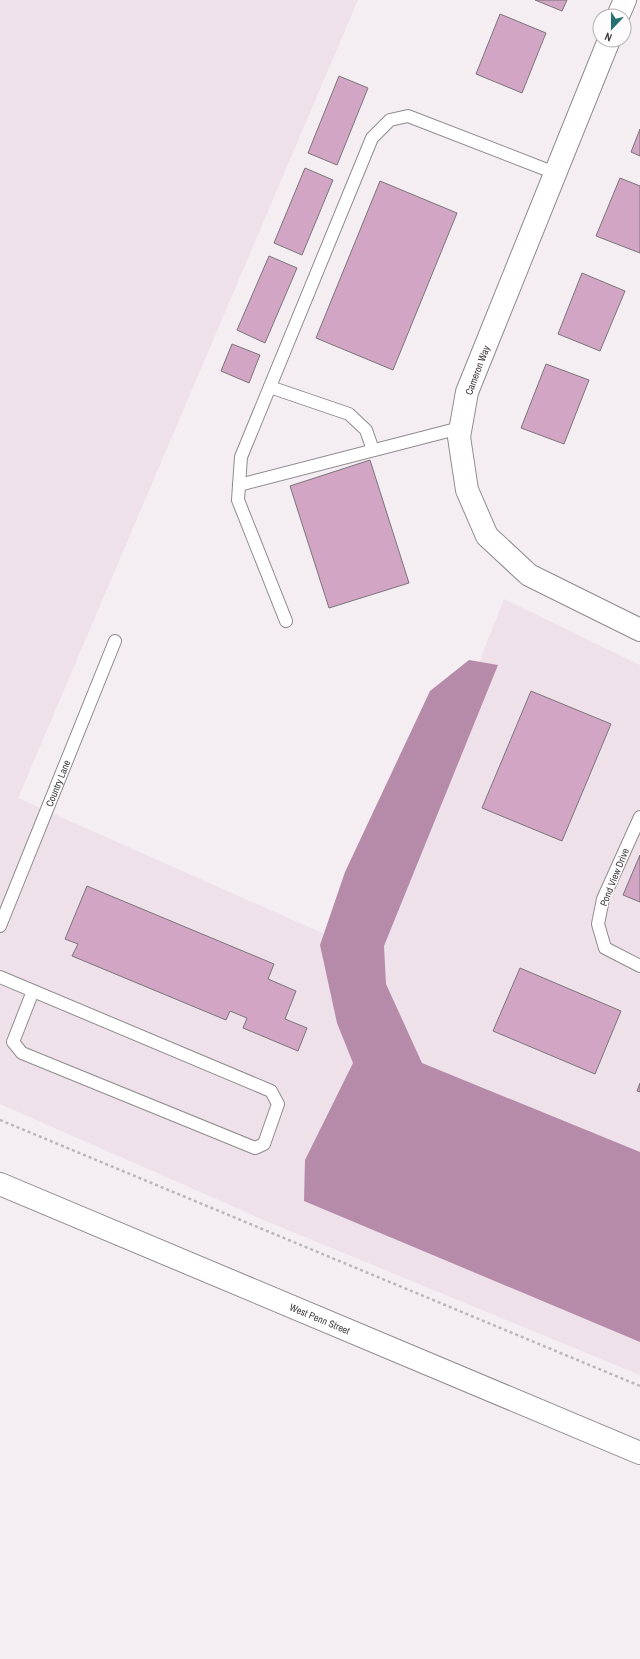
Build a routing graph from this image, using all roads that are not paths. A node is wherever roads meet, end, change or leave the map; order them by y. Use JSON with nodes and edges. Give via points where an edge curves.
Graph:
{"nodes":[{"id":1,"x":606,"y":48,"type":"edge"},
{"id":2,"x":555,"y":173,"type":"junction"},
{"id":3,"x":270,"y":387,"type":"junction"},
{"id":4,"x":460,"y":428,"type":"junction"},
{"id":5,"x":373,"y":450,"type":"junction"},
{"id":6,"x":239,"y":485,"type":"junction"},
{"id":7,"x":286,"y":621,"type":"dead end"},
{"id":8,"x":640,"y":630,"type":"edge"},
{"id":9,"x":115,"y":641,"type":"dead end"},
{"id":10,"x":640,"y":816,"type":"edge"},
{"id":11,"x":0,"y":926,"type":"edge"},
{"id":12,"x":640,"y":966,"type":"edge"},
{"id":13,"x":0,"y":977,"type":"edge"},
{"id":14,"x":33,"y":991,"type":"junction"},
{"id":15,"x":0,"y":1184,"type":"edge"},
{"id":16,"x":640,"y":1453,"type":"edge"}],
"edges":[{"from":1,"to":2,"type":"street","name":"Cameron Way"},
{"from":2,"to":3,"type":"lane","via":[[408,116],[390,120],[372,138]]},
{"from":2,"to":4,"type":"street","name":"Cameron Way","via":[[467,392]]},
{"from":3,"to":5,"type":"lane","via":[[349,414],[366,430]]},
{"from":3,"to":6,"type":"lane","via":[[241,457]]},
{"from":4,"to":5,"type":"lane"},
{"from":4,"to":8,"type":"street","name":"Cameron Way","via":[[459,437],[467,490],[487,536],[529,575]]},
{"from":5,"to":6,"type":"lane"},
{"from":6,"to":7,"type":"lane","via":[[238,500]]},
{"from":9,"to":11,"type":"lane","name":"Country Lane"},
{"from":10,"to":12,"type":"lane","name":"Pond View Drive","via":[[603,899],[598,924],[606,948]]},
{"from":13,"to":14,"type":"lane"},
{"from":14,"to":14,"type":"lane","via":[[271,1091],[278,1104],[264,1144],[255,1148],[22,1052],[13,1042]]},
{"from":15,"to":16,"type":"street","name":"West Penn Street"}]}
